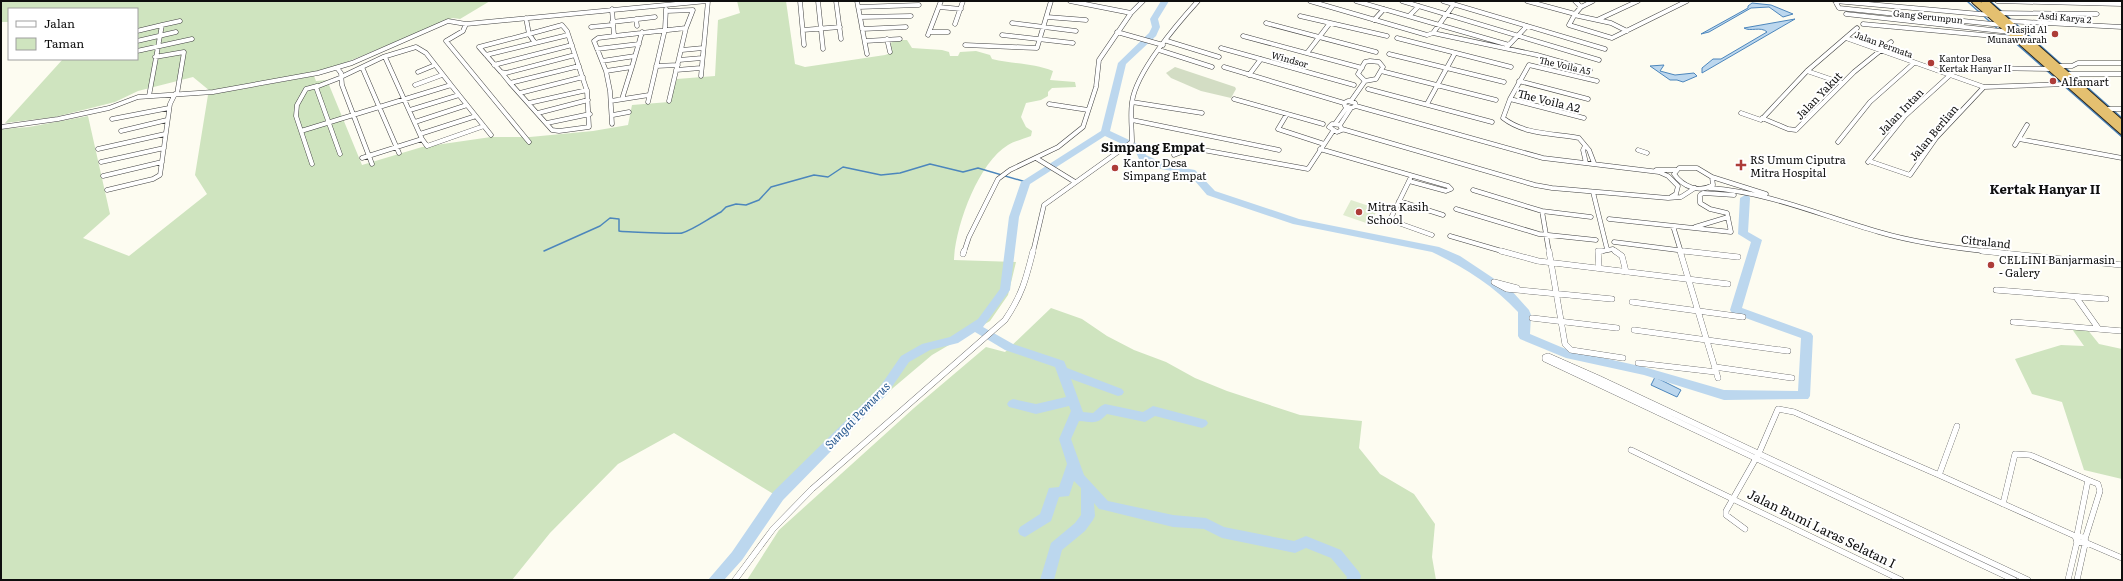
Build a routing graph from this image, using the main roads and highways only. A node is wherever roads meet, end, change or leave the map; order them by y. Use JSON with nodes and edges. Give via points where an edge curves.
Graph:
{"nodes":[{"id":1,"x":1975,"y":1,"type":"edge"},
{"id":2,"x":1984,"y":1,"type":"edge"},
{"id":3,"x":2006,"y":29,"type":"junction"},
{"id":4,"x":2054,"y":67,"type":"junction"},
{"id":5,"x":2093,"y":106,"type":"junction"},
{"id":6,"x":2104,"y":107,"type":"junction"},
{"id":7,"x":2122,"y":124,"type":"edge"},
{"id":8,"x":2122,"y":131,"type":"edge"}],
"edges":[{"from":1,"to":3,"type":"highway","via":[[1986,14]]},
{"from":2,"to":3,"type":"highway","via":[[2002,13]]},
{"from":3,"to":4,"type":"highway"},
{"from":3,"to":4,"type":"highway"},
{"from":4,"to":5,"type":"highway","via":[[2068,84]]},
{"from":4,"to":6,"type":"highway","via":[[2070,74]]},
{"from":5,"to":6,"type":"highway"},
{"from":5,"to":8,"type":"highway"},
{"from":6,"to":7,"type":"highway"}]}
